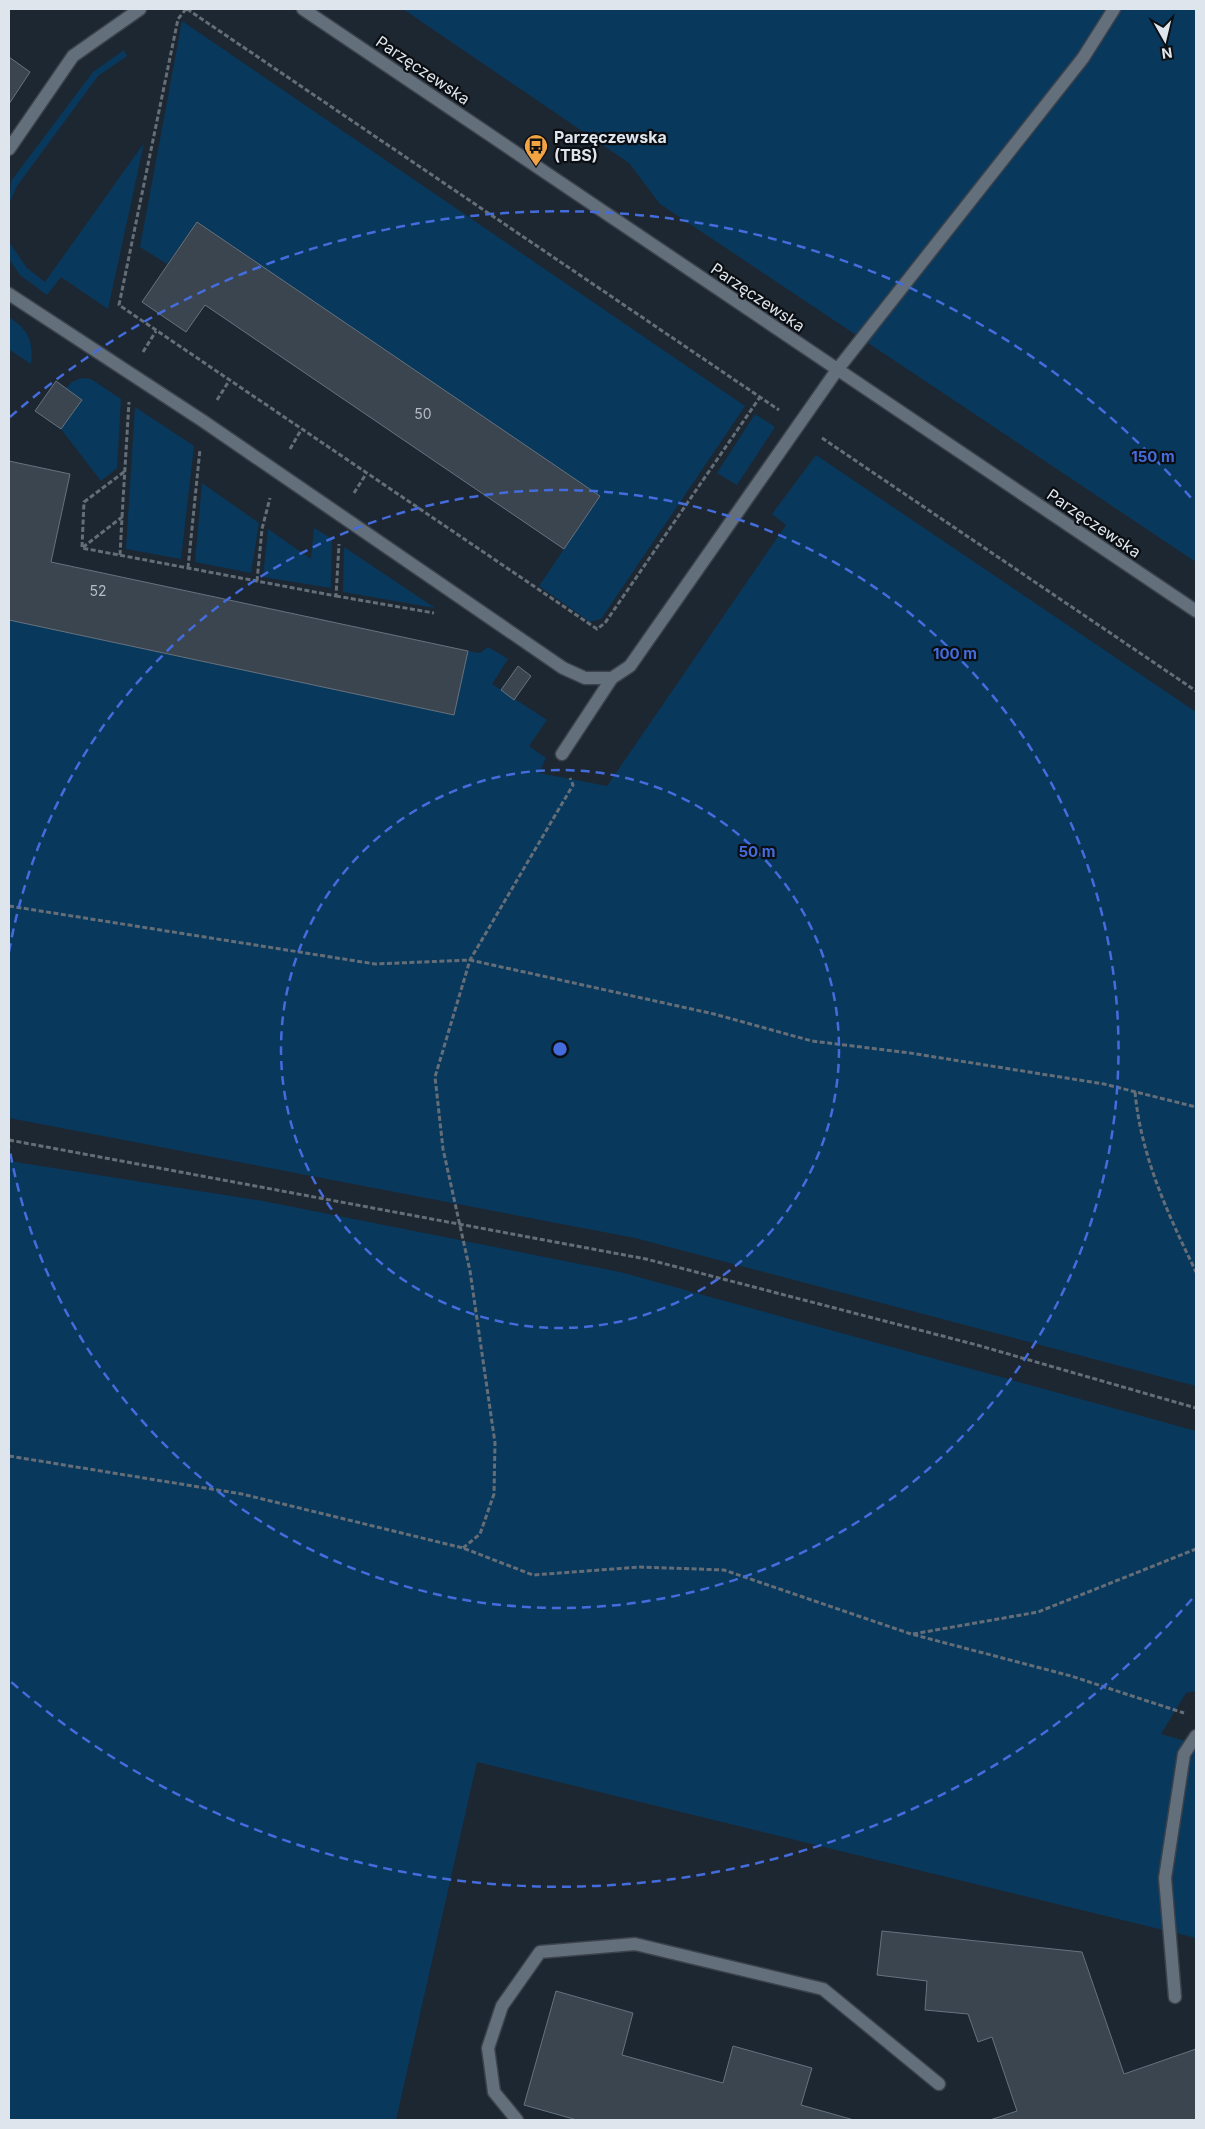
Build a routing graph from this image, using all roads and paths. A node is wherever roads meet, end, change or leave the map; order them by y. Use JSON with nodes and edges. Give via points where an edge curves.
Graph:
{"nodes":[{"id":1,"x":140,"y":9,"type":"edge"},
{"id":2,"x":186,"y":9,"type":"edge"},
{"id":3,"x":303,"y":9,"type":"edge"},
{"id":4,"x":1114,"y":9,"type":"edge"},
{"id":5,"x":9,"y":149,"type":"edge"},
{"id":6,"x":9,"y":294,"type":"edge"},
{"id":7,"x":156,"y":331,"type":"junction"},
{"id":8,"x":838,"y":370,"type":"junction"},
{"id":9,"x":130,"y":373,"type":"junction"},
{"id":10,"x":230,"y":381,"type":"junction"},
{"id":11,"x":760,"y":397,"type":"junction"},
{"id":12,"x":783,"y":412,"type":"dead end"},
{"id":13,"x":203,"y":421,"type":"junction"},
{"id":14,"x":301,"y":430,"type":"junction"},
{"id":15,"x":822,"y":438,"type":"dead end"},
{"id":16,"x":124,"y":472,"type":"junction"},
{"id":17,"x":276,"y":472,"type":"junction"},
{"id":18,"x":366,"y":474,"type":"junction"},
{"id":19,"x":340,"y":516,"type":"junction"},
{"id":20,"x":122,"y":517,"type":"junction"},
{"id":21,"x":82,"y":548,"type":"junction"},
{"id":22,"x":120,"y":555,"type":"junction"},
{"id":23,"x":188,"y":568,"type":"junction"},
{"id":24,"x":257,"y":581,"type":"junction"},
{"id":25,"x":336,"y":596,"type":"junction"},
{"id":26,"x":1196,"y":611,"type":"edge"},
{"id":27,"x":443,"y":615,"type":"dead end"},
{"id":28,"x":612,"y":678,"type":"junction"},
{"id":29,"x":1196,"y":691,"type":"edge"},
{"id":30,"x":562,"y":754,"type":"joint"},
{"id":31,"x":9,"y":906,"type":"edge"},
{"id":32,"x":470,"y":960,"type":"junction"},
{"id":33,"x":1135,"y":1092,"type":"junction"},
{"id":34,"x":1196,"y":1108,"type":"edge"},
{"id":35,"x":9,"y":1140,"type":"edge"},
{"id":36,"x":458,"y":1222,"type":"junction"},
{"id":37,"x":1196,"y":1272,"type":"edge"},
{"id":38,"x":1196,"y":1408,"type":"edge"},
{"id":39,"x":9,"y":1456,"type":"edge"},
{"id":40,"x":463,"y":1548,"type":"junction"},
{"id":41,"x":1196,"y":1549,"type":"edge"},
{"id":42,"x":911,"y":1634,"type":"junction"},
{"id":43,"x":1187,"y":1714,"type":"dead end"},
{"id":44,"x":1196,"y":1736,"type":"edge"},
{"id":45,"x":1175,"y":1997,"type":"dead end"},
{"id":46,"x":939,"y":2084,"type":"dead end"},
{"id":47,"x":517,"y":2120,"type":"edge"}],
"edges":[{"from":1,"to":5,"type":"street","via":[[73,56]]},
{"from":2,"to":7,"type":"path","via":[[178,19],[119,305]]},
{"from":2,"to":11,"type":"path"},
{"from":3,"to":8,"type":"street","name":"Parzęczewska"},
{"from":4,"to":8,"type":"street","via":[[1083,58]]},
{"from":6,"to":9,"type":"street"},
{"from":7,"to":9,"type":"path"},
{"from":7,"to":10,"type":"path"},
{"from":8,"to":26,"type":"street","name":"Parzęczewska"},
{"from":8,"to":28,"type":"street","via":[[630,666]]},
{"from":9,"to":13,"type":"street"},
{"from":9,"to":16,"type":"path"},
{"from":10,"to":13,"type":"path"},
{"from":10,"to":14,"type":"path"},
{"from":11,"to":12,"type":"path"},
{"from":11,"to":18,"type":"path","via":[[605,623],[597,629]]},
{"from":13,"to":17,"type":"street"},
{"from":13,"to":23,"type":"path"},
{"from":14,"to":17,"type":"path"},
{"from":14,"to":18,"type":"path"},
{"from":15,"to":29,"type":"path"},
{"from":16,"to":20,"type":"path"},
{"from":16,"to":21,"type":"path","via":[[84,502]]},
{"from":17,"to":19,"type":"street"},
{"from":17,"to":24,"type":"path","via":[[262,529]]},
{"from":18,"to":19,"type":"path"},
{"from":19,"to":25,"type":"path"},
{"from":19,"to":28,"type":"street","via":[[563,668],[585,678]]},
{"from":20,"to":21,"type":"path"},
{"from":20,"to":22,"type":"path"},
{"from":21,"to":22,"type":"path"},
{"from":22,"to":23,"type":"path"},
{"from":23,"to":24,"type":"path"},
{"from":24,"to":25,"type":"path"},
{"from":25,"to":27,"type":"path"},
{"from":28,"to":30,"type":"street"},
{"from":30,"to":32,"type":"path","via":[[573,786]]},
{"from":31,"to":32,"type":"path","via":[[375,964]]},
{"from":32,"to":33,"type":"path","via":[[714,1014],[812,1041],[910,1053],[1104,1084]]},
{"from":32,"to":36,"type":"path","via":[[435,1077],[443,1149]]},
{"from":33,"to":34,"type":"path"},
{"from":33,"to":37,"type":"path","via":[[1138,1122],[1153,1178]]},
{"from":35,"to":36,"type":"path"},
{"from":36,"to":38,"type":"path","via":[[646,1259],[977,1345]]},
{"from":36,"to":40,"type":"path","via":[[470,1271],[495,1443],[494,1494],[480,1534]]},
{"from":39,"to":40,"type":"path","via":[[242,1494]]},
{"from":40,"to":42,"type":"path","via":[[532,1575],[640,1567],[724,1570]]},
{"from":41,"to":42,"type":"path","via":[[1038,1612]]},
{"from":42,"to":43,"type":"path","via":[[1071,1676]]},
{"from":44,"to":45,"type":"street","via":[[1184,1754],[1165,1878]]},
{"from":46,"to":47,"type":"street","via":[[823,1989],[634,1944],[540,1952],[502,2006],[488,2048],[494,2092]]}]}
